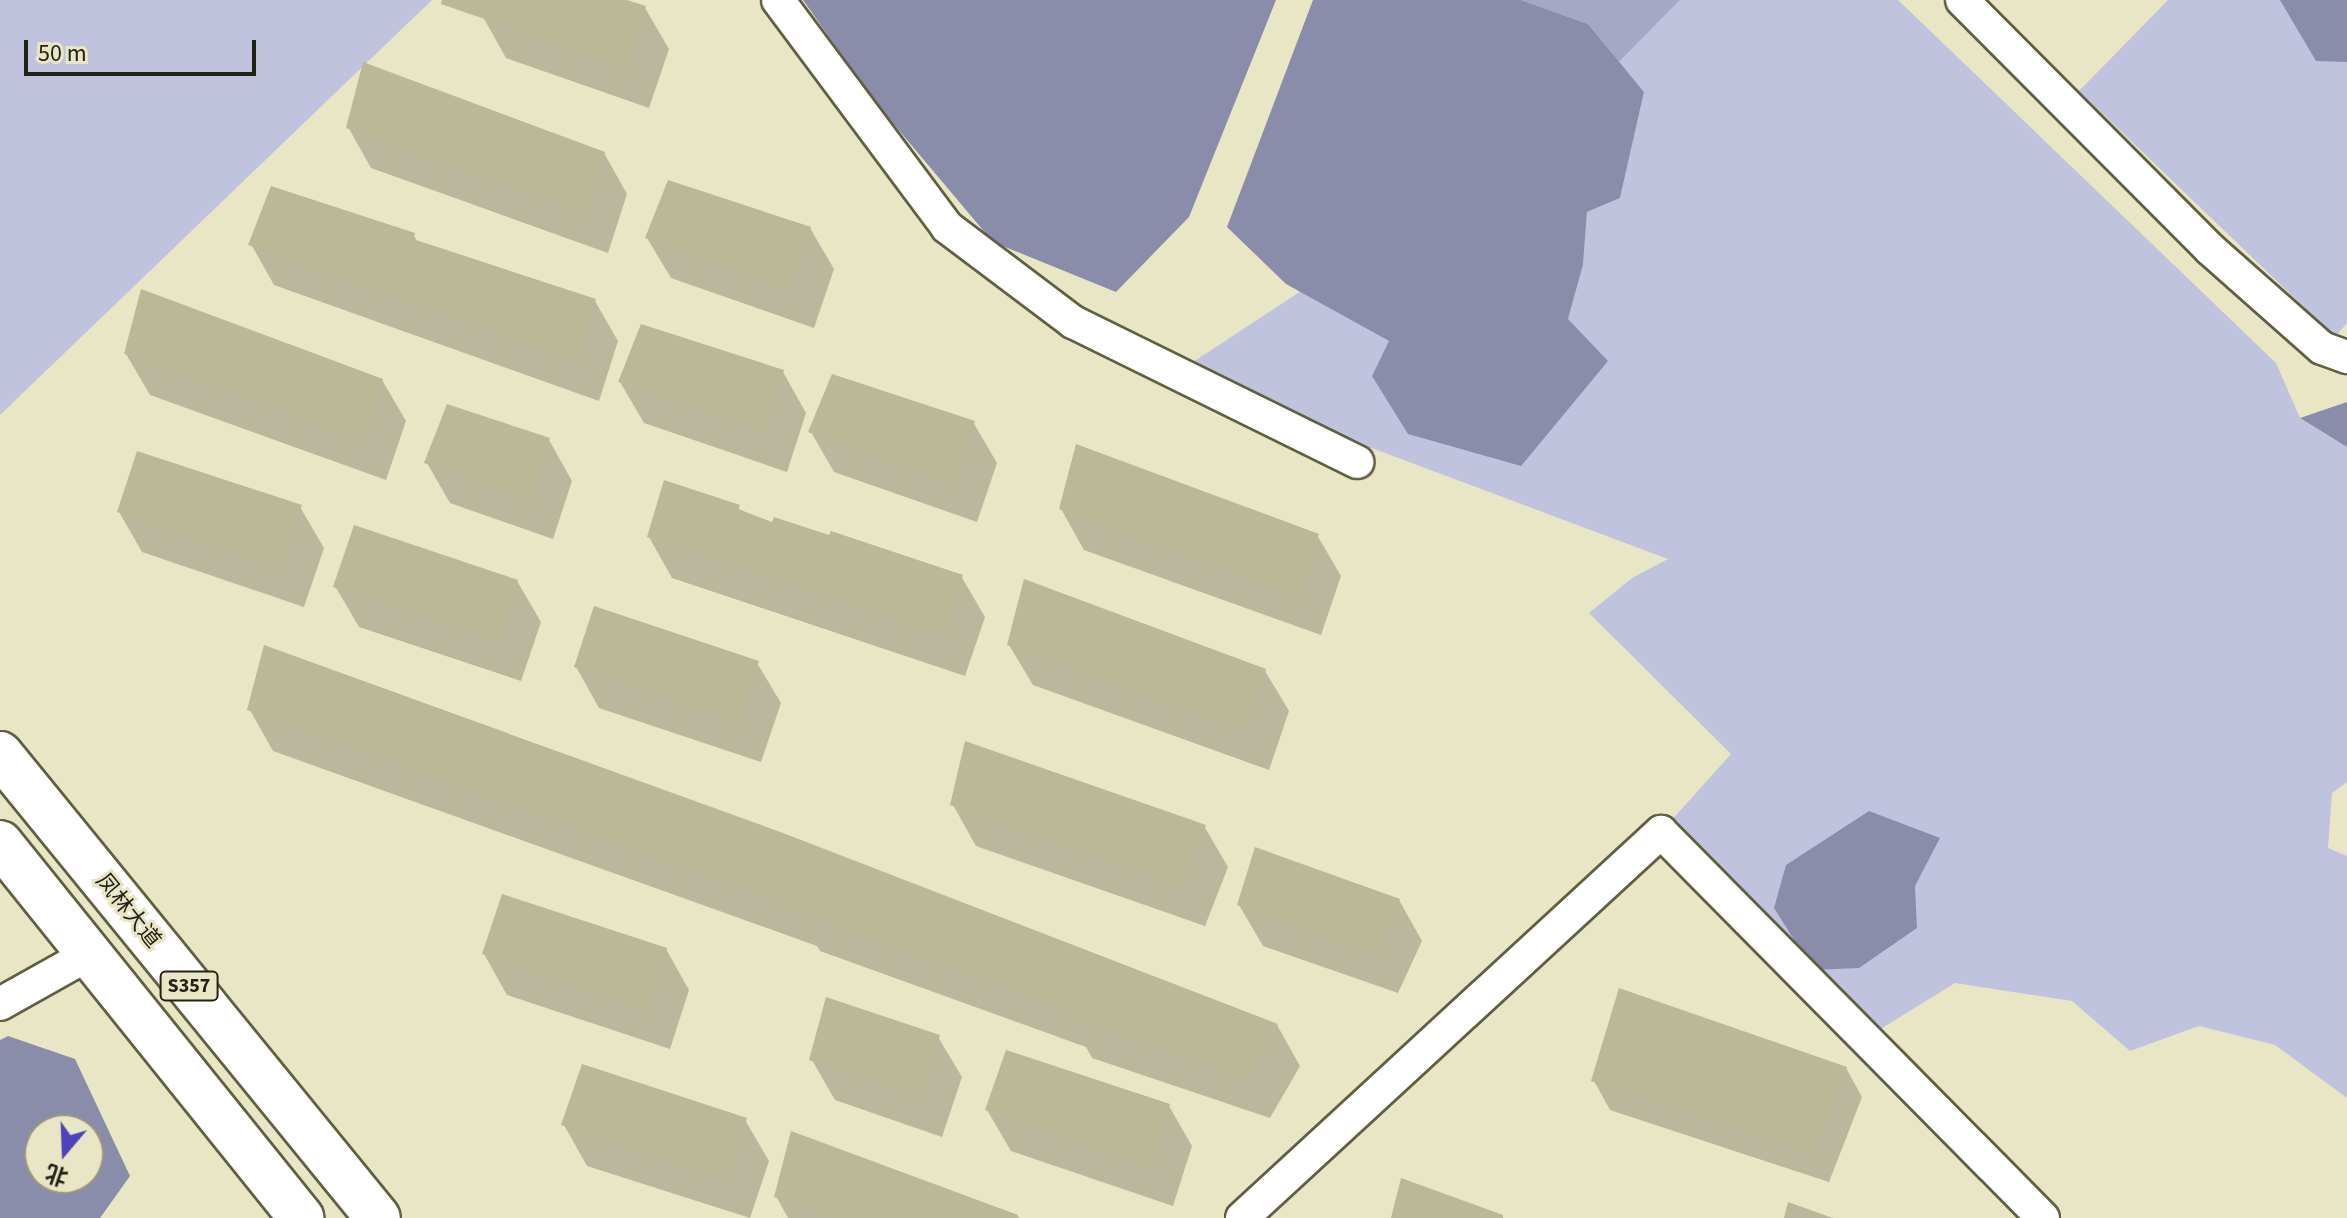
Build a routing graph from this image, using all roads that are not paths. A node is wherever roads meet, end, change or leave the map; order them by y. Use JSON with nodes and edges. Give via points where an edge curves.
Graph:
{"nodes":[{"id":1,"x":778,"y":0,"type":"edge"},
{"id":2,"x":1962,"y":0,"type":"edge"},
{"id":3,"x":2347,"y":357,"type":"edge"},
{"id":4,"x":1357,"y":462,"type":"dead end"},
{"id":5,"x":0,"y":754,"type":"edge"},
{"id":6,"x":0,"y":843,"type":"edge"},
{"id":7,"x":89,"y":954,"type":"junction"},
{"id":8,"x":0,"y":1004,"type":"edge"},
{"id":9,"x":301,"y":1218,"type":"edge"},
{"id":10,"x":378,"y":1218,"type":"edge"},
{"id":11,"x":1242,"y":1218,"type":"edge"},
{"id":12,"x":2043,"y":1218,"type":"edge"}],
"edges":[{"from":1,"to":4,"type":"street","via":[[947,227],[1073,322]]},
{"from":2,"to":3,"type":"street","via":[[2210,249],[2322,348]]},
{"from":5,"to":10,"type":"main road","name":"凤林大道","number":"S357"},
{"from":6,"to":7,"type":"main road","number":"S357"},
{"from":7,"to":8,"type":"street"},
{"from":7,"to":9,"type":"main road","number":"S357"},
{"from":11,"to":12,"type":"street","via":[[1661,832]]}]}
